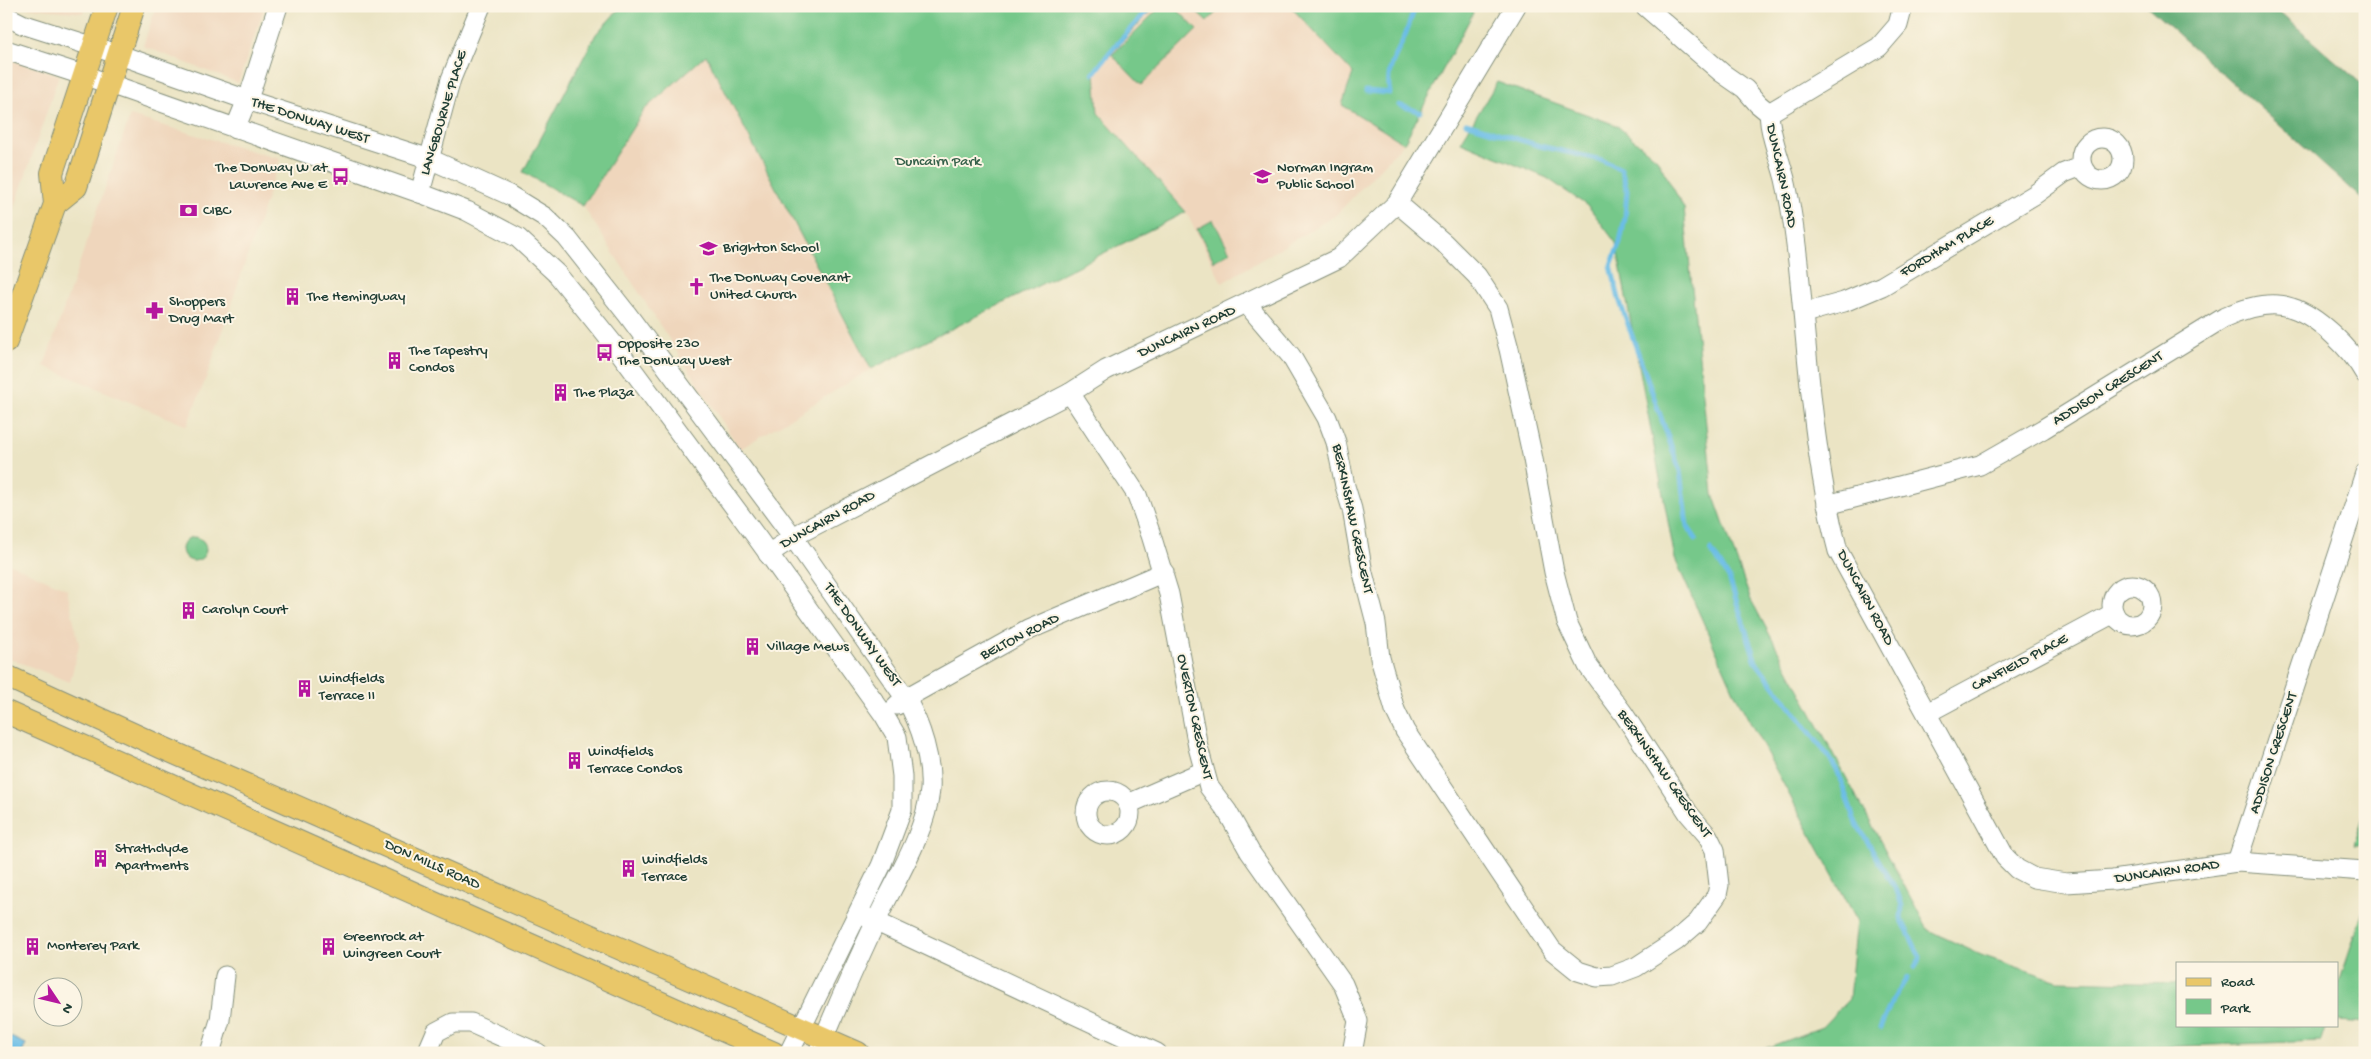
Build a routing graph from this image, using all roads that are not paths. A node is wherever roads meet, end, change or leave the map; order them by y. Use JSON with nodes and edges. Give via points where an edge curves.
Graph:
{"nodes":[{"id":1,"x":107,"y":6,"type":"edge"},
{"id":2,"x":134,"y":6,"type":"edge"},
{"id":3,"x":278,"y":6,"type":"edge"},
{"id":4,"x":481,"y":6,"type":"edge"},
{"id":5,"x":1645,"y":6,"type":"edge"},
{"id":6,"x":1903,"y":6,"type":"edge"},
{"id":7,"x":1516,"y":8,"type":"edge"},
{"id":8,"x":6,"y":16,"type":"edge"},
{"id":9,"x":94,"y":46,"type":"junction"},
{"id":10,"x":6,"y":50,"type":"edge"},
{"id":11,"x":120,"y":55,"type":"junction"},
{"id":12,"x":84,"y":76,"type":"junction"},
{"id":13,"x":110,"y":84,"type":"junction"},
{"id":14,"x":247,"y":100,"type":"junction"},
{"id":15,"x":1769,"y":113,"type":"junction"},
{"id":16,"x":235,"y":129,"type":"junction"},
{"id":17,"x":430,"y":159,"type":"junction"},
{"id":18,"x":2082,"y":166,"type":"dead end"},
{"id":19,"x":420,"y":193,"type":"junction"},
{"id":20,"x":1397,"y":203,"type":"junction"},
{"id":21,"x":55,"y":204,"type":"junction"},
{"id":22,"x":589,"y":266,"type":"junction"},
{"id":23,"x":566,"y":285,"type":"junction"},
{"id":24,"x":1247,"y":304,"type":"junction"},
{"id":25,"x":1804,"y":313,"type":"junction"},
{"id":26,"x":10,"y":319,"type":"edge"},
{"id":27,"x":6,"y":342,"type":"edge"},
{"id":28,"x":2365,"y":374,"type":"edge"},
{"id":29,"x":1070,"y":393,"type":"junction"},
{"id":30,"x":2365,"y":473,"type":"edge"},
{"id":31,"x":1827,"y":505,"type":"junction"},
{"id":32,"x":793,"y":537,"type":"junction"},
{"id":33,"x":768,"y":554,"type":"junction"},
{"id":34,"x":1164,"y":572,"type":"junction"},
{"id":35,"x":2114,"y":613,"type":"dead end"},
{"id":36,"x":6,"y":676,"type":"edge"},
{"id":37,"x":906,"y":699,"type":"junction"},
{"id":38,"x":6,"y":712,"type":"edge"},
{"id":39,"x":1927,"y":713,"type":"junction"},
{"id":40,"x":884,"y":715,"type":"junction"},
{"id":41,"x":1204,"y":771,"type":"junction"},
{"id":42,"x":1128,"y":804,"type":"dead end"},
{"id":43,"x":2238,"y":862,"type":"junction"},
{"id":44,"x":2365,"y":871,"type":"edge"},
{"id":45,"x":858,"y":913,"type":"junction"},
{"id":46,"x":876,"y":922,"type":"junction"},
{"id":47,"x":225,"y":976,"type":"dead end"},
{"id":48,"x":800,"y":1028,"type":"junction"},
{"id":49,"x":821,"y":1045,"type":"edge"},
{"id":50,"x":210,"y":1053,"type":"edge"},
{"id":51,"x":428,"y":1053,"type":"edge"},
{"id":52,"x":538,"y":1053,"type":"edge"},
{"id":53,"x":774,"y":1053,"type":"edge"},
{"id":54,"x":789,"y":1053,"type":"edge"},
{"id":55,"x":858,"y":1053,"type":"edge"},
{"id":56,"x":1157,"y":1053,"type":"edge"},
{"id":57,"x":1352,"y":1053,"type":"edge"}],
"edges":[{"from":1,"to":9,"type":"main road"},
{"from":2,"to":11,"type":"main road"},
{"from":3,"to":14,"type":"street"},
{"from":4,"to":17,"type":"street","name":"LANGBOURNE PLACE","via":[[451,79]]},
{"from":5,"to":15,"type":"street","name":"DUNCAIRN ROAD"},
{"from":6,"to":15,"type":"street","via":[[1898,25],[1879,46]]},
{"from":7,"to":20,"type":"street","name":"DUNCAIRN ROAD"},
{"from":8,"to":9,"type":"street","name":"THE DONWAY WEST"},
{"from":9,"to":11,"type":"street","name":"THE DONWAY WEST"},
{"from":9,"to":12,"type":"main road"},
{"from":10,"to":12,"type":"street","name":"THE DONWAY WEST"},
{"from":11,"to":13,"type":"main road"},
{"from":11,"to":14,"type":"street","name":"THE DONWAY WEST"},
{"from":12,"to":13,"type":"street","name":"THE DONWAY WEST"},
{"from":12,"to":21,"type":"main road","via":[[52,173]]},
{"from":13,"to":16,"type":"street","name":"THE DONWAY WEST"},
{"from":13,"to":21,"type":"main road","via":[[76,187]]},
{"from":14,"to":16,"type":"street"},
{"from":14,"to":17,"type":"street","name":"THE DONWAY WEST"},
{"from":15,"to":25,"type":"street","name":"DUNCAIRN ROAD","via":[[1775,149],[1785,179]]},
{"from":16,"to":19,"type":"street","name":"THE DONWAY WEST"},
{"from":17,"to":19,"type":"street","name":"LANGBOURNE PLACE"},
{"from":17,"to":22,"type":"street","name":"THE DONWAY WEST","via":[[536,210],[567,238]]},
{"from":18,"to":25,"type":"street","name":"FORDHAM PLACE","via":[[2064,173],[2034,195],[1882,286],[1844,302]]},
{"from":19,"to":23,"type":"street","name":"THE DONWAY WEST","via":[[467,210],[505,229],[528,246]]},
{"from":20,"to":24,"type":"street","name":"DUNCAIRN ROAD","via":[[1339,258]]},
{"from":20,"to":24,"type":"street","name":"BERKINSHAW CRESCENT","via":[[1478,276],[1498,308],[1567,622],[1588,666],[1715,850],[1717,895],[1698,922],[1636,967],[1612,976],[1597,977],[1578,971],[1552,950],[1405,732],[1380,658],[1376,623],[1341,460],[1330,426],[1299,368]]},
{"from":21,"to":26,"type":"main road"},
{"from":22,"to":23,"type":"street"},
{"from":22,"to":32,"type":"street","name":"THE DONWAY WEST"},
{"from":23,"to":33,"type":"street","name":"THE DONWAY WEST","via":[[615,346]]},
{"from":24,"to":29,"type":"street","name":"DUNCAIRN ROAD","via":[[1106,370]]},
{"from":25,"to":31,"type":"street","name":"DUNCAIRN ROAD","via":[[1816,436]]},
{"from":26,"to":27,"type":"main road"},
{"from":28,"to":31,"type":"street","name":"ADDISON CRESCENT","via":[[2348,348],[2309,317],[2293,308],[2277,305],[2249,308],[2225,317],[2043,430],[1980,465]]},
{"from":29,"to":32,"type":"street","name":"DUNCAIRN ROAD"},
{"from":29,"to":34,"type":"street","name":"OVERTON CRESCENT","via":[[1137,495]]},
{"from":30,"to":43,"type":"street","name":"ADDISON CRESCENT"},
{"from":31,"to":39,"type":"street","name":"DUNCAIRN ROAD","via":[[1838,551]]},
{"from":32,"to":33,"type":"street","name":"DUNCAIRN ROAD"},
{"from":32,"to":37,"type":"street","name":"THE DONWAY WEST"},
{"from":33,"to":40,"type":"street","name":"THE DONWAY WEST"},
{"from":34,"to":37,"type":"street","name":"BELTON ROAD","via":[[1028,630]]},
{"from":34,"to":41,"type":"street","name":"OVERTON CRESCENT"},
{"from":35,"to":39,"type":"street","name":"CANFIELD PLACE"},
{"from":36,"to":48,"type":"main road","name":"DON MILLS ROAD"},
{"from":37,"to":40,"type":"street","name":"BELTON ROAD"},
{"from":37,"to":46,"type":"street","name":"THE DONWAY WEST","via":[[916,716],[925,750],[930,790],[919,832]]},
{"from":38,"to":53,"type":"main road"},
{"from":39,"to":43,"type":"street","name":"DUNCAIRN ROAD","via":[[2005,858],[2034,878],[2066,883]]},
{"from":40,"to":45,"type":"street","name":"THE DONWAY WEST","via":[[897,737],[902,810],[881,866]]},
{"from":41,"to":42,"type":"street"},
{"from":41,"to":57,"type":"street","name":"OVERTON CRESCENT","via":[[1209,787],[1250,852],[1343,984],[1358,1020]]},
{"from":43,"to":44,"type":"street","name":"DUNCAIRN ROAD"},
{"from":45,"to":46,"type":"street"},
{"from":45,"to":48,"type":"street","name":"THE DONWAY WEST"},
{"from":46,"to":49,"type":"street","name":"THE DONWAY WEST"},
{"from":46,"to":56,"type":"street"},
{"from":47,"to":50,"type":"street","via":[[220,1020]]},
{"from":48,"to":49,"type":"main road","name":"DON MILLS ROAD"},
{"from":48,"to":54,"type":"street","name":"THE DONWAY WEST"},
{"from":49,"to":55,"type":"main road","name":"DON MILLS ROAD"},
{"from":51,"to":52,"type":"street","via":[[436,1032],[453,1023],[471,1023]]}]}
